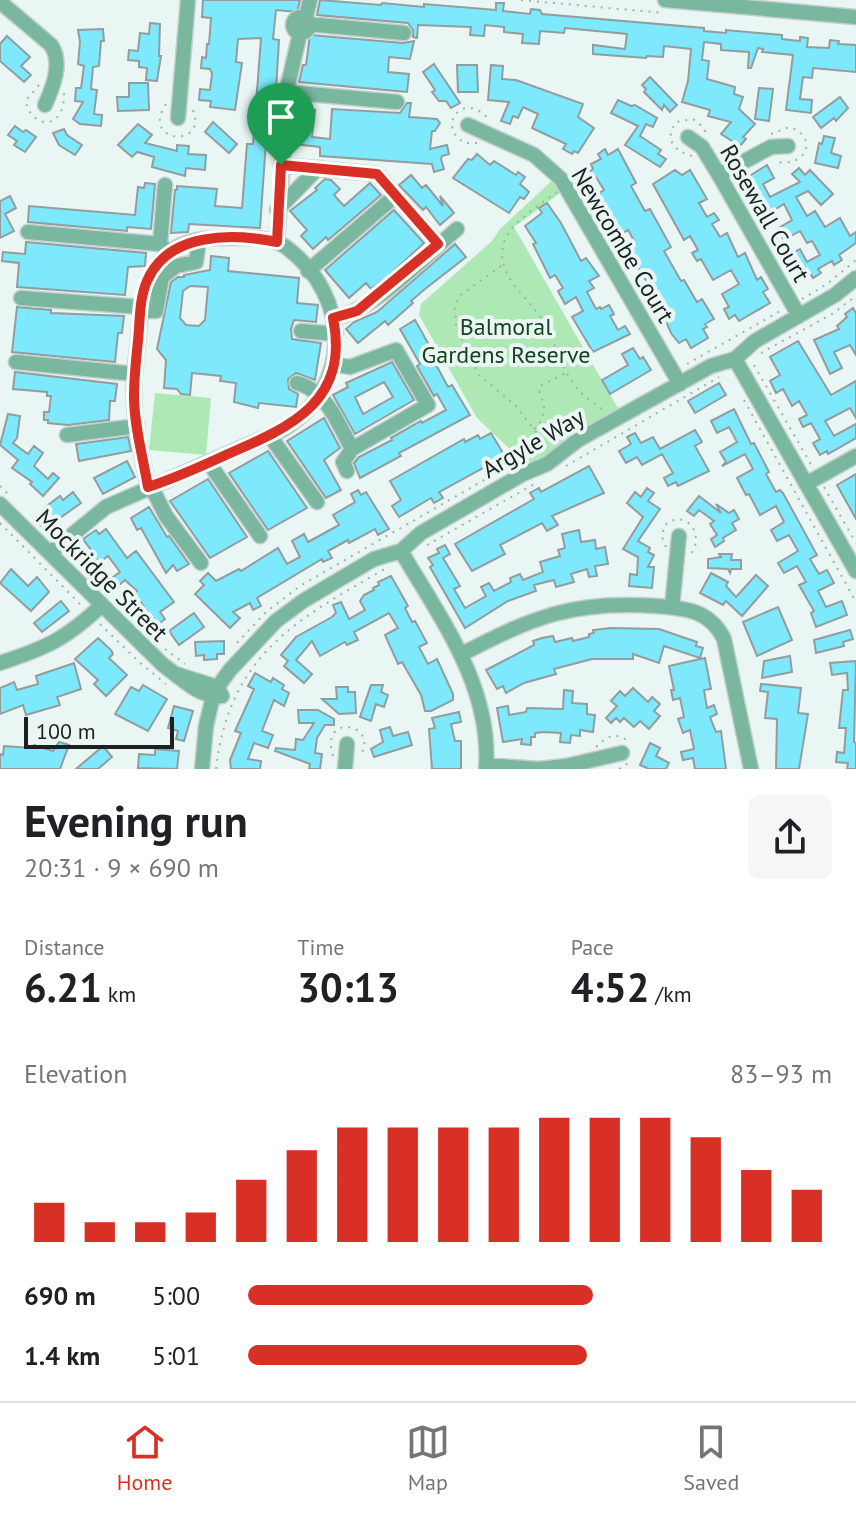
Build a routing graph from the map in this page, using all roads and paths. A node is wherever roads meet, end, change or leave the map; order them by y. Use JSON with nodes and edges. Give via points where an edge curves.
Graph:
{"nodes":[{"id":1,"x":188,"y":0,"type":"edge"},
{"id":2,"x":310,"y":0,"type":"edge"},
{"id":3,"x":665,"y":0,"type":"edge"},
{"id":4,"x":4,"y":6,"type":"edge"},
{"id":5,"x":856,"y":17,"type":"edge"},
{"id":6,"x":304,"y":26,"type":"junction"},
{"id":7,"x":404,"y":33,"type":"dead end"},
{"id":8,"x":287,"y":92,"type":"junction"},
{"id":9,"x":397,"y":102,"type":"dead end"},
{"id":10,"x":45,"y":105,"type":"dead end"},
{"id":11,"x":178,"y":118,"type":"dead end"},
{"id":12,"x":468,"y":125,"type":"dead end"},
{"id":13,"x":688,"y":137,"type":"dead end"},
{"id":14,"x":788,"y":146,"type":"dead end"},
{"id":15,"x":281,"y":165,"type":"junction"},
{"id":16,"x":318,"y":168,"type":"junction"},
{"id":17,"x":719,"y":175,"type":"junction"},
{"id":18,"x":165,"y":185,"type":"dead end"},
{"id":19,"x":557,"y":191,"type":"dead end"},
{"id":20,"x":395,"y":196,"type":"junction"},
{"id":21,"x":277,"y":210,"type":"junction"},
{"id":22,"x":457,"y":229,"type":"dead end"},
{"id":23,"x":28,"y":232,"type":"dead end"},
{"id":24,"x":199,"y":240,"type":"junction"},
{"id":25,"x":277,"y":242,"type":"junction"},
{"id":26,"x":438,"y":244,"type":"junction"},
{"id":27,"x":165,"y":248,"type":"junction"},
{"id":28,"x":856,"y":260,"type":"edge"},
{"id":29,"x":502,"y":264,"type":"junction"},
{"id":30,"x":308,"y":271,"type":"junction"},
{"id":31,"x":856,"y":278,"type":"edge"},
{"id":32,"x":856,"y":296,"type":"edge"},
{"id":33,"x":21,"y":298,"type":"dead end"},
{"id":34,"x":795,"y":308,"type":"junction"},
{"id":35,"x":141,"y":309,"type":"junction"},
{"id":36,"x":333,"y":318,"type":"junction"},
{"id":37,"x":301,"y":331,"type":"dead end"},
{"id":38,"x":336,"y":334,"type":"junction"},
{"id":39,"x":735,"y":359,"type":"junction"},
{"id":40,"x":16,"y":362,"type":"dead end"},
{"id":41,"x":333,"y":364,"type":"junction"},
{"id":42,"x":754,"y":365,"type":"junction"},
{"id":43,"x":682,"y":367,"type":"dead end"},
{"id":44,"x":749,"y":367,"type":"dead end"},
{"id":45,"x":567,"y":372,"type":"junction"},
{"id":46,"x":135,"y":374,"type":"junction"},
{"id":47,"x":724,"y":375,"type":"dead end"},
{"id":48,"x":297,"y":383,"type":"dead end"},
{"id":49,"x":680,"y":384,"type":"junction"},
{"id":50,"x":738,"y":391,"type":"dead end"},
{"id":51,"x":320,"y":395,"type":"junction"},
{"id":52,"x":604,"y":411,"type":"dead end"},
{"id":53,"x":137,"y":426,"type":"junction"},
{"id":54,"x":534,"y":429,"type":"junction"},
{"id":55,"x":67,"y":435,"type":"dead end"},
{"id":56,"x":270,"y":436,"type":"junction"},
{"id":57,"x":545,"y":445,"type":"dead end"},
{"id":58,"x":352,"y":449,"type":"junction"},
{"id":59,"x":856,"y":456,"type":"edge"},
{"id":60,"x":209,"y":463,"type":"junction"},
{"id":61,"x":560,"y":469,"type":"dead end"},
{"id":62,"x":347,"y":471,"type":"dead end"},
{"id":63,"x":546,"y":477,"type":"dead end"},
{"id":64,"x":811,"y":478,"type":"junction"},
{"id":65,"x":822,"y":483,"type":"dead end"},
{"id":66,"x":150,"y":486,"type":"junction"},
{"id":67,"x":317,"y":502,"type":"dead end"},
{"id":68,"x":0,"y":504,"type":"edge"},
{"id":69,"x":0,"y":523,"type":"edge"},
{"id":70,"x":260,"y":536,"type":"dead end"},
{"id":71,"x":679,"y":536,"type":"dead end"},
{"id":72,"x":856,"y":543,"type":"edge"},
{"id":73,"x":420,"y":549,"type":"dead end"},
{"id":74,"x":401,"y":551,"type":"junction"},
{"id":75,"x":50,"y":553,"type":"junction"},
{"id":76,"x":201,"y":563,"type":"dead end"},
{"id":77,"x":390,"y":566,"type":"dead end"},
{"id":78,"x":856,"y":571,"type":"edge"},
{"id":79,"x":856,"y":602,"type":"edge"},
{"id":80,"x":102,"y":605,"type":"junction"},
{"id":81,"x":672,"y":607,"type":"junction"},
{"id":82,"x":86,"y":608,"type":"dead end"},
{"id":83,"x":159,"y":644,"type":"dead end"},
{"id":84,"x":462,"y":654,"type":"junction"},
{"id":85,"x":0,"y":663,"type":"edge"},
{"id":86,"x":191,"y":667,"type":"dead end"},
{"id":87,"x":217,"y":693,"type":"junction"},
{"id":88,"x":347,"y":744,"type":"dead end"},
{"id":89,"x":622,"y":753,"type":"dead end"},
{"id":90,"x":486,"y":767,"type":"edge"},
{"id":91,"x":202,"y":769,"type":"edge"},
{"id":92,"x":216,"y":769,"type":"edge"},
{"id":93,"x":345,"y":769,"type":"edge"},
{"id":94,"x":751,"y":769,"type":"edge"}],
"edges":[{"from":1,"to":11,"type":"street"},
{"from":2,"to":6,"type":"street"},
{"from":3,"to":5,"type":"street"},
{"from":4,"to":10,"type":"street","via":[[56,54],[54,85]]},
{"from":6,"to":7,"type":"street"},
{"from":6,"to":8,"type":"street"},
{"from":8,"to":9,"type":"street"},
{"from":8,"to":15,"type":"street"},
{"from":12,"to":49,"type":"street","name":"Newcombe Court","via":[[534,155],[561,179]]},
{"from":13,"to":17,"type":"street","name":"Rosewall Court","via":[[702,147]]},
{"from":14,"to":17,"type":"street","via":[[771,147]]},
{"from":15,"to":16,"type":"street"},
{"from":15,"to":21,"type":"street"},
{"from":16,"to":20,"type":"street","via":[[375,173]]},
{"from":16,"to":21,"type":"street"},
{"from":17,"to":34,"type":"street","name":"Rosewall Court"},
{"from":18,"to":27,"type":"street"},
{"from":19,"to":29,"type":"path","via":[[513,225]]},
{"from":20,"to":26,"type":"street"},
{"from":20,"to":30,"type":"street"},
{"from":21,"to":25,"type":"street"},
{"from":22,"to":26,"type":"street"},
{"from":23,"to":27,"type":"street"},
{"from":24,"to":25,"type":"street"},
{"from":24,"to":27,"type":"street"},
{"from":24,"to":35,"type":"street","via":[[196,262],[176,266],[162,277],[156,311]]},
{"from":25,"to":30,"type":"street"},
{"from":26,"to":36,"type":"street","via":[[357,311]]},
{"from":27,"to":35,"type":"street","via":[[147,280]]},
{"from":28,"to":34,"type":"path"},
{"from":29,"to":45,"type":"path","via":[[545,323]]},
{"from":29,"to":54,"type":"path","via":[[459,296],[456,327],[479,375]]},
{"from":30,"to":36,"type":"street"},
{"from":31,"to":34,"type":"street","name":"Argyle Way","via":[[835,295]]},
{"from":32,"to":42,"type":"path","via":[[759,354]]},
{"from":33,"to":35,"type":"street"},
{"from":34,"to":39,"type":"street","name":"Argyle Way"},
{"from":34,"to":43,"type":"path"},
{"from":35,"to":46,"type":"street"},
{"from":36,"to":38,"type":"street"},
{"from":37,"to":38,"type":"street"},
{"from":38,"to":41,"type":"street"},
{"from":39,"to":49,"type":"street","name":"Argyle Way"},
{"from":39,"to":64,"type":"street"},
{"from":40,"to":46,"type":"street"},
{"from":41,"to":51,"type":"street"},
{"from":41,"to":58,"type":"street","via":[[350,367],[396,350],[428,403],[426,409]]},
{"from":42,"to":44,"type":"path"},
{"from":42,"to":64,"type":"path"},
{"from":45,"to":52,"type":"path","via":[[581,393]]},
{"from":45,"to":54,"type":"path","via":[[540,386],[545,410]]},
{"from":46,"to":53,"type":"street"},
{"from":47,"to":61,"type":"path"},
{"from":48,"to":51,"type":"street"},
{"from":49,"to":74,"type":"street","name":"Argyle Way","via":[[421,533]]},
{"from":50,"to":79,"type":"path"},
{"from":51,"to":56,"type":"street","via":[[298,420]]},
{"from":51,"to":58,"type":"street"},
{"from":53,"to":55,"type":"street"},
{"from":53,"to":66,"type":"street"},
{"from":54,"to":57,"type":"path"},
{"from":56,"to":60,"type":"street"},
{"from":56,"to":67,"type":"street"},
{"from":58,"to":62,"type":"street","via":[[343,462]]},
{"from":59,"to":64,"type":"street"},
{"from":60,"to":66,"type":"street"},
{"from":60,"to":70,"type":"street"},
{"from":63,"to":73,"type":"path"},
{"from":64,"to":78,"type":"street"},
{"from":65,"to":72,"type":"path"},
{"from":66,"to":75,"type":"street","via":[[101,510]]},
{"from":66,"to":76,"type":"street"},
{"from":68,"to":75,"type":"street","name":"Mockridge Street"},
{"from":69,"to":82,"type":"path"},
{"from":71,"to":81,"type":"street"},
{"from":74,"to":84,"type":"street"},
{"from":74,"to":87,"type":"street","name":"Argyle Way","via":[[381,555],[276,621],[230,670]]},
{"from":75,"to":80,"type":"street","name":"Mockridge Street"},
{"from":77,"to":92,"type":"path","via":[[303,617],[267,650],[232,705]]},
{"from":80,"to":85,"type":"street","via":[[55,643]]},
{"from":80,"to":87,"type":"street","name":"Mockridge Street","via":[[176,674]]},
{"from":81,"to":84,"type":"street","via":[[614,604],[563,610],[522,623]]},
{"from":81,"to":94,"type":"street","via":[[703,615],[724,639]]},
{"from":83,"to":86,"type":"path"},
{"from":84,"to":90,"type":"street","via":[[479,702]]},
{"from":87,"to":91,"type":"street","via":[[206,726]]},
{"from":88,"to":93,"type":"street"},
{"from":89,"to":90,"type":"street","via":[[539,769]]}]}
